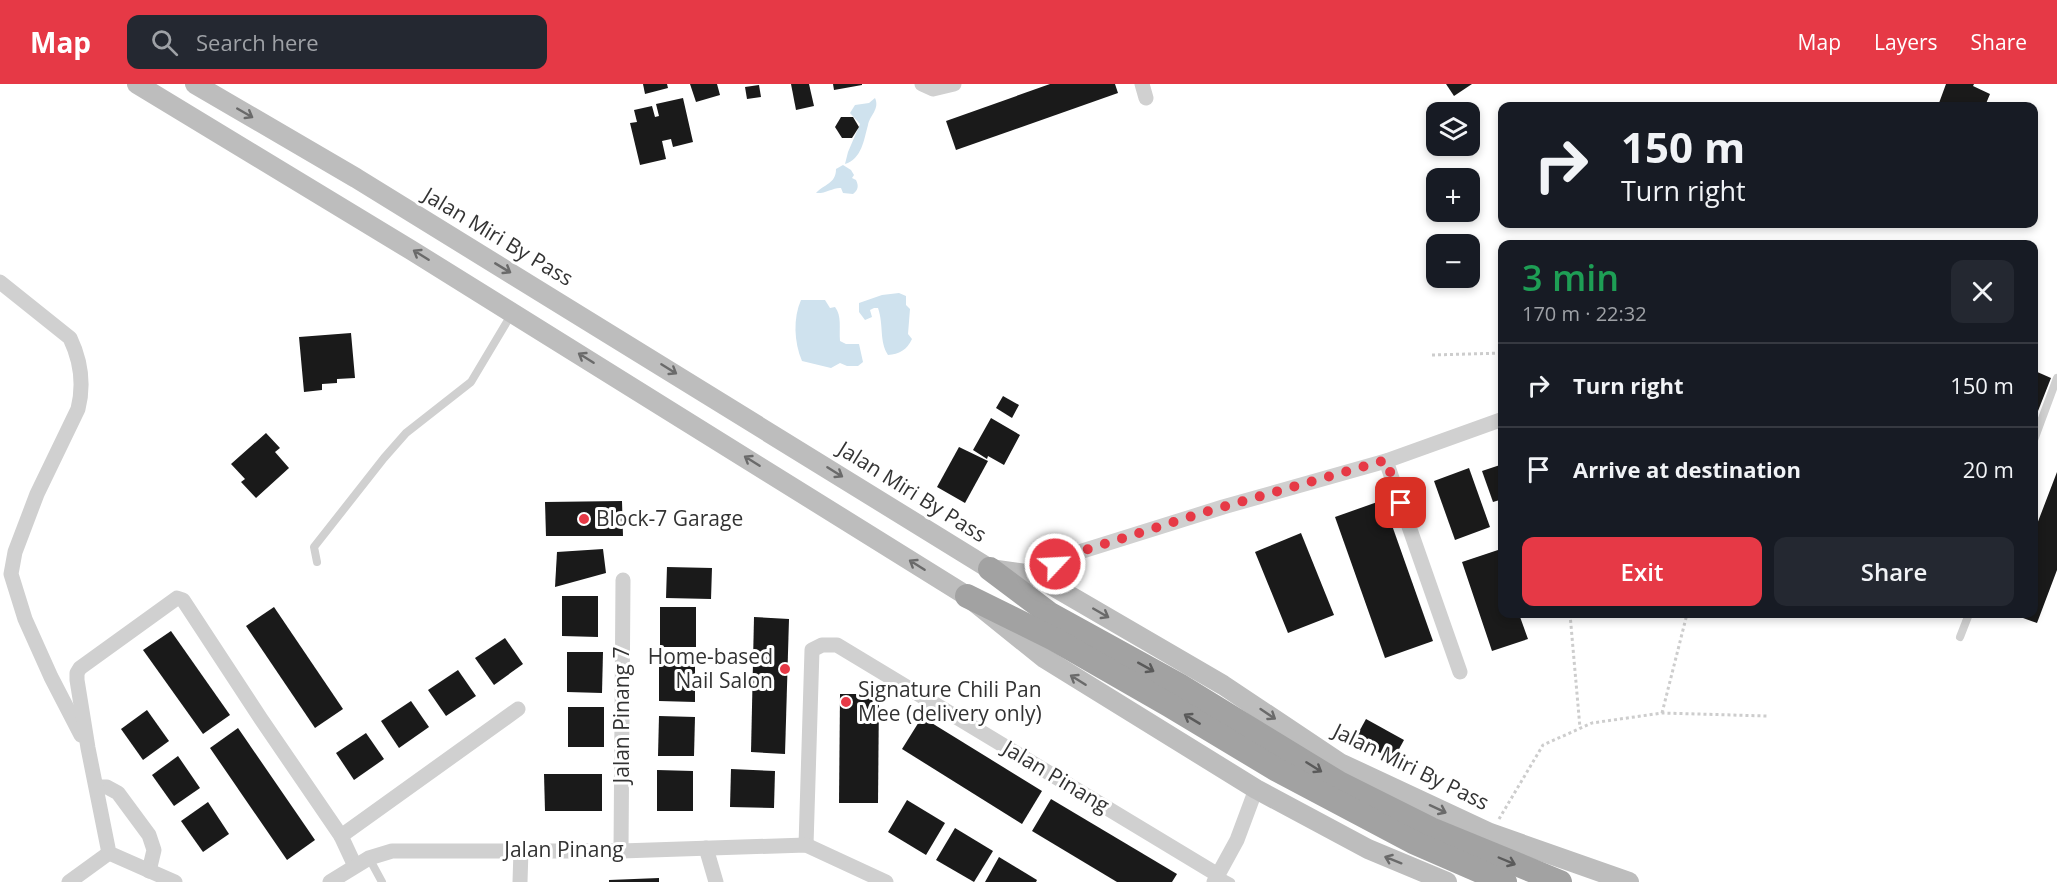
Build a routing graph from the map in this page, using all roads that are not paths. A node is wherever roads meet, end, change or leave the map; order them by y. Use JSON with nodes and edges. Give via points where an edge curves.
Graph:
{"nodes":[{"id":1,"x":136,"y":84,"type":"edge"},
{"id":2,"x":195,"y":84,"type":"edge"},
{"id":3,"x":922,"y":84,"type":"edge"},
{"id":4,"x":954,"y":84,"type":"edge"},
{"id":5,"x":0,"y":282,"type":"edge"},
{"id":6,"x":513,"y":313,"type":"junction"},
{"id":7,"x":2057,"y":378,"type":"edge"},
{"id":8,"x":1498,"y":421,"type":"edge"},
{"id":9,"x":2038,"y":429,"type":"edge"},
{"id":10,"x":1386,"y":460,"type":"junction"},
{"id":11,"x":317,"y":562,"type":"dead end"},
{"id":12,"x":990,"y":569,"type":"junction"},
{"id":13,"x":1034,"y":575,"type":"junction"},
{"id":14,"x":623,"y":580,"type":"dead end"},
{"id":15,"x":967,"y":596,"type":"junction"},
{"id":16,"x":1967,"y":618,"type":"edge"},
{"id":17,"x":1960,"y":637,"type":"dead end"},
{"id":18,"x":1460,"y":672,"type":"dead end"},
{"id":19,"x":518,"y":709,"type":"dead end"},
{"id":20,"x":88,"y":748,"type":"junction"},
{"id":21,"x":97,"y":787,"type":"junction"},
{"id":22,"x":1256,"y":789,"type":"junction"},
{"id":23,"x":341,"y":836,"type":"junction"},
{"id":24,"x":806,"y":844,"type":"junction"},
{"id":25,"x":706,"y":848,"type":"junction"},
{"id":26,"x":521,"y":850,"type":"junction"},
{"id":27,"x":621,"y":851,"type":"junction"},
{"id":28,"x":109,"y":853,"type":"junction"},
{"id":29,"x":362,"y":862,"type":"junction"},
{"id":30,"x":149,"y":871,"type":"junction"},
{"id":31,"x":1221,"y":880,"type":"edge"},
{"id":32,"x":69,"y":882,"type":"edge"},
{"id":33,"x":175,"y":882,"type":"edge"},
{"id":34,"x":330,"y":882,"type":"edge"},
{"id":35,"x":381,"y":882,"type":"edge"},
{"id":36,"x":520,"y":882,"type":"edge"},
{"id":37,"x":716,"y":882,"type":"edge"},
{"id":38,"x":886,"y":882,"type":"edge"},
{"id":39,"x":1447,"y":882,"type":"edge"},
{"id":40,"x":1505,"y":882,"type":"edge"},
{"id":41,"x":1560,"y":882,"type":"edge"},
{"id":42,"x":1629,"y":882,"type":"edge"}],
"edges":[{"from":6,"to":1,"type":"main road","one_way":true},
{"from":2,"to":12,"type":"main road","name":"Jalan Miri By Pass","one_way":true,"via":[[376,190]]},
{"from":3,"to":4,"type":"street","via":[[933,89]]},
{"from":5,"to":20,"type":"street","via":[[70,338],[78,359],[78,409],[37,494],[15,552],[12,574],[29,628]]},
{"from":6,"to":11,"type":"lane","via":[[471,382],[406,433],[384,458],[314,547]]},
{"from":15,"to":6,"type":"main road","one_way":true},
{"from":7,"to":9,"type":"lane"},
{"from":8,"to":10,"type":"street"},
{"from":10,"to":13,"type":"street","via":[[1076,553]]},
{"from":10,"to":18,"type":"street"},
{"from":12,"to":13,"type":"main road","name":"Jalan Miri By Pass"},
{"from":12,"to":41,"type":"highway","one_way":true,"via":[[1050,614],[1179,685],[1339,783],[1431,829]]},
{"from":13,"to":42,"type":"main road","name":"Jalan Miri By Pass","one_way":true,"via":[[1223,685],[1340,763],[1490,833]]},
{"from":14,"to":27,"type":"street","name":"Jalan Pinang 7"},
{"from":22,"to":15,"type":"main road","one_way":true,"via":[[1044,658]]},
{"from":40,"to":15,"type":"highway","one_way":true,"via":[[1413,842],[1277,770],[1054,639]]},
{"from":16,"to":17,"type":"lane"},
{"from":19,"to":23,"type":"street"},
{"from":20,"to":21,"type":"street"},
{"from":20,"to":23,"type":"street","via":[[77,673],[80,668],[180,598]]},
{"from":21,"to":28,"type":"street"},
{"from":21,"to":30,"type":"street","via":[[118,793],[149,834],[154,849]]},
{"from":22,"to":31,"type":"street","name":"Jalan Pinang"},
{"from":39,"to":22,"type":"main road","one_way":true,"via":[[1368,849]]},
{"from":23,"to":29,"type":"street"},
{"from":24,"to":25,"type":"street","name":"Jalan Pinang"},
{"from":24,"to":31,"type":"street","name":"Jalan Pinang","via":[[812,650],[837,645]]},
{"from":24,"to":38,"type":"street","name":"Jalan Pinang"},
{"from":25,"to":27,"type":"street","name":"Jalan Pinang"},
{"from":25,"to":37,"type":"street"},
{"from":26,"to":27,"type":"street","name":"Jalan Pinang"},
{"from":26,"to":29,"type":"street","name":"Jalan Pinang","via":[[392,851]]},
{"from":26,"to":36,"type":"street"},
{"from":28,"to":30,"type":"street"},
{"from":28,"to":32,"type":"street"},
{"from":29,"to":34,"type":"street","name":"Jalan Pinang"},
{"from":29,"to":35,"type":"lane"},
{"from":30,"to":33,"type":"street"}]}
